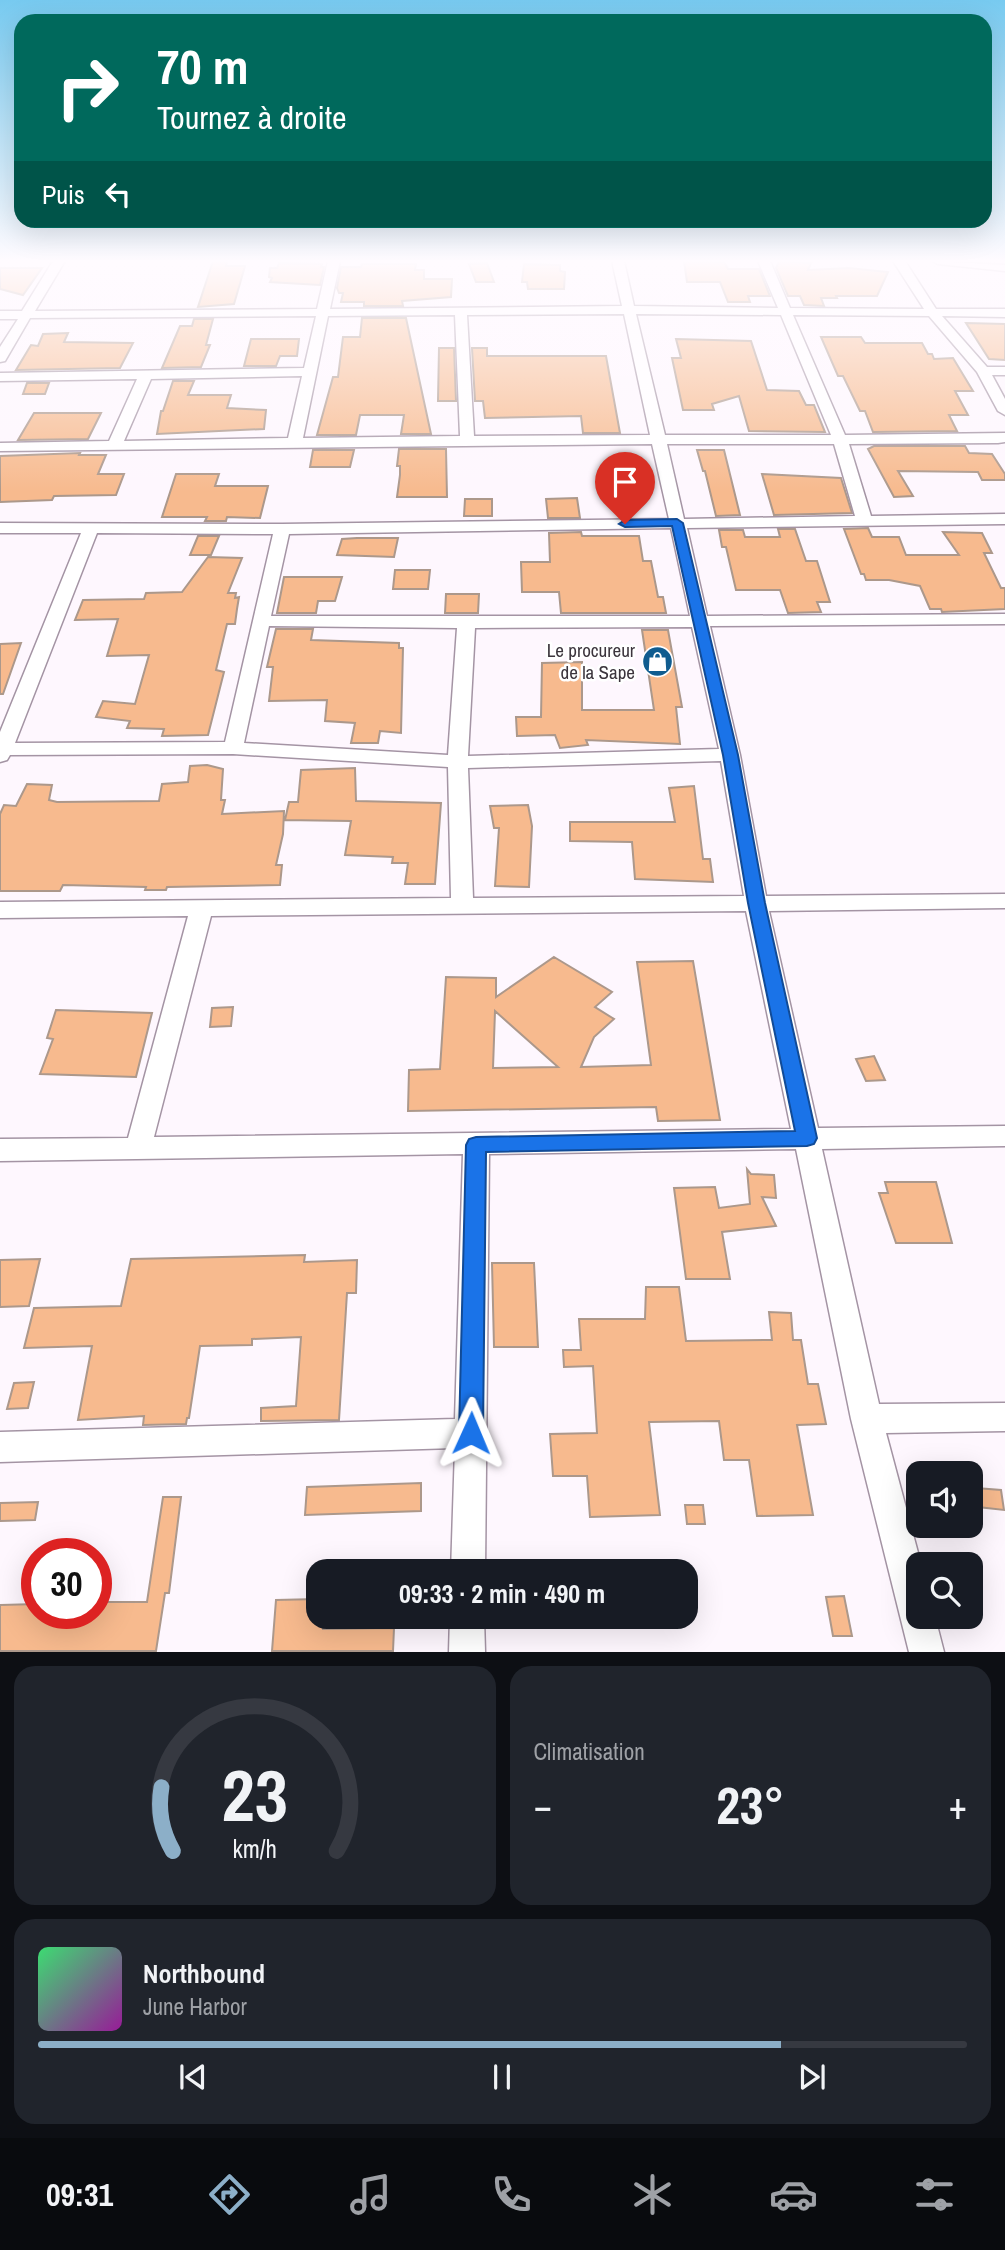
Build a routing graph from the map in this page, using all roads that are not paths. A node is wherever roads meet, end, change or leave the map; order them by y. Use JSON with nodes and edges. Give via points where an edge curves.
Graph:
{"nodes":[{"id":1,"x":12,"y":338,"type":"edge"},
{"id":2,"x":317,"y":338,"type":"edge"},
{"id":3,"x":462,"y":338,"type":"edge"},
{"id":4,"x":635,"y":338,"type":"edge"},
{"id":5,"x":795,"y":338,"type":"edge"},
{"id":6,"x":955,"y":338,"type":"edge"},
{"id":7,"x":0,"y":358,"type":"edge"},
{"id":8,"x":984,"y":371,"type":"junction"},
{"id":9,"x":1005,"y":371,"type":"edge"},
{"id":10,"x":310,"y":372,"type":"junction"},
{"id":11,"x":145,"y":376,"type":"junction"},
{"id":12,"x":0,"y":377,"type":"edge"},
{"id":13,"x":1005,"y":411,"type":"edge"},
{"id":14,"x":1005,"y":437,"type":"edge"},
{"id":15,"x":840,"y":439,"type":"junction"},
{"id":16,"x":467,"y":440,"type":"junction"},
{"id":17,"x":659,"y":440,"type":"junction"},
{"id":18,"x":295,"y":444,"type":"junction"},
{"id":19,"x":114,"y":446,"type":"junction"},
{"id":20,"x":0,"y":447,"type":"edge"},
{"id":21,"x":864,"y":519,"type":"junction"},
{"id":22,"x":1005,"y":519,"type":"edge"},
{"id":23,"x":677,"y":523,"type":"junction"},
{"id":24,"x":0,"y":528,"type":"edge"},
{"id":25,"x":90,"y":528,"type":"junction"},
{"id":26,"x":282,"y":529,"type":"junction"},
{"id":27,"x":1005,"y":619,"type":"edge"},
{"id":28,"x":261,"y":621,"type":"junction"},
{"id":29,"x":700,"y":622,"type":"junction"},
{"id":30,"x":466,"y":623,"type":"junction"},
{"id":31,"x":233,"y":748,"type":"junction"},
{"id":32,"x":1,"y":752,"type":"edge"},
{"id":33,"x":730,"y":755,"type":"junction"},
{"id":34,"x":458,"y":762,"type":"junction"},
{"id":35,"x":1005,"y":901,"type":"edge"},
{"id":36,"x":756,"y":903,"type":"junction"},
{"id":37,"x":462,"y":905,"type":"junction"},
{"id":38,"x":201,"y":909,"type":"junction"},
{"id":39,"x":0,"y":910,"type":"edge"},
{"id":40,"x":1005,"y":1136,"type":"edge"},
{"id":41,"x":807,"y":1138,"type":"junction"},
{"id":42,"x":476,"y":1145,"type":"junction"},
{"id":43,"x":138,"y":1148,"type":"junction"},
{"id":44,"x":0,"y":1150,"type":"edge"},
{"id":45,"x":1005,"y":1417,"type":"edge"},
{"id":46,"x":867,"y":1419,"type":"junction"},
{"id":47,"x":471,"y":1433,"type":"junction"},
{"id":48,"x":0,"y":1447,"type":"edge"},
{"id":49,"x":468,"y":1559,"type":"edge"},
{"id":50,"x":467,"y":1629,"type":"edge"},
{"id":51,"x":467,"y":1651,"type":"edge"},
{"id":52,"x":927,"y":1651,"type":"edge"}],
"edges":[{"from":1,"to":7,"type":"street"},
{"from":2,"to":10,"type":"street"},
{"from":3,"to":16,"type":"street"},
{"from":4,"to":17,"type":"street"},
{"from":5,"to":15,"type":"street"},
{"from":6,"to":8,"type":"street"},
{"from":8,"to":9,"type":"street"},
{"from":8,"to":13,"type":"street"},
{"from":10,"to":11,"type":"street"},
{"from":10,"to":18,"type":"street"},
{"from":11,"to":12,"type":"street"},
{"from":11,"to":19,"type":"street"},
{"from":14,"to":15,"type":"street"},
{"from":15,"to":17,"type":"street"},
{"from":15,"to":21,"type":"street"},
{"from":16,"to":17,"type":"street"},
{"from":16,"to":18,"type":"street"},
{"from":17,"to":23,"type":"street"},
{"from":18,"to":19,"type":"street"},
{"from":19,"to":20,"type":"street"},
{"from":21,"to":22,"type":"street"},
{"from":21,"to":23,"type":"street"},
{"from":23,"to":26,"type":"street"},
{"from":23,"to":29,"type":"street"},
{"from":24,"to":25,"type":"street"},
{"from":25,"to":26,"type":"street"},
{"from":25,"to":32,"type":"street"},
{"from":26,"to":28,"type":"street"},
{"from":27,"to":29,"type":"street"},
{"from":28,"to":30,"type":"street"},
{"from":28,"to":31,"type":"street"},
{"from":29,"to":30,"type":"street"},
{"from":29,"to":33,"type":"street"},
{"from":30,"to":34,"type":"street"},
{"from":31,"to":32,"type":"street"},
{"from":31,"to":34,"type":"street"},
{"from":33,"to":34,"type":"street"},
{"from":33,"to":36,"type":"street"},
{"from":34,"to":37,"type":"street"},
{"from":35,"to":36,"type":"street"},
{"from":36,"to":37,"type":"street"},
{"from":36,"to":41,"type":"street"},
{"from":37,"to":38,"type":"street"},
{"from":38,"to":39,"type":"street"},
{"from":38,"to":43,"type":"street"},
{"from":40,"to":41,"type":"street"},
{"from":41,"to":42,"type":"street"},
{"from":41,"to":46,"type":"street"},
{"from":42,"to":43,"type":"street"},
{"from":42,"to":47,"type":"street"},
{"from":43,"to":44,"type":"street"},
{"from":45,"to":46,"type":"street"},
{"from":46,"to":52,"type":"street"},
{"from":47,"to":48,"type":"street"},
{"from":47,"to":49,"type":"street"},
{"from":50,"to":51,"type":"street"}]}
